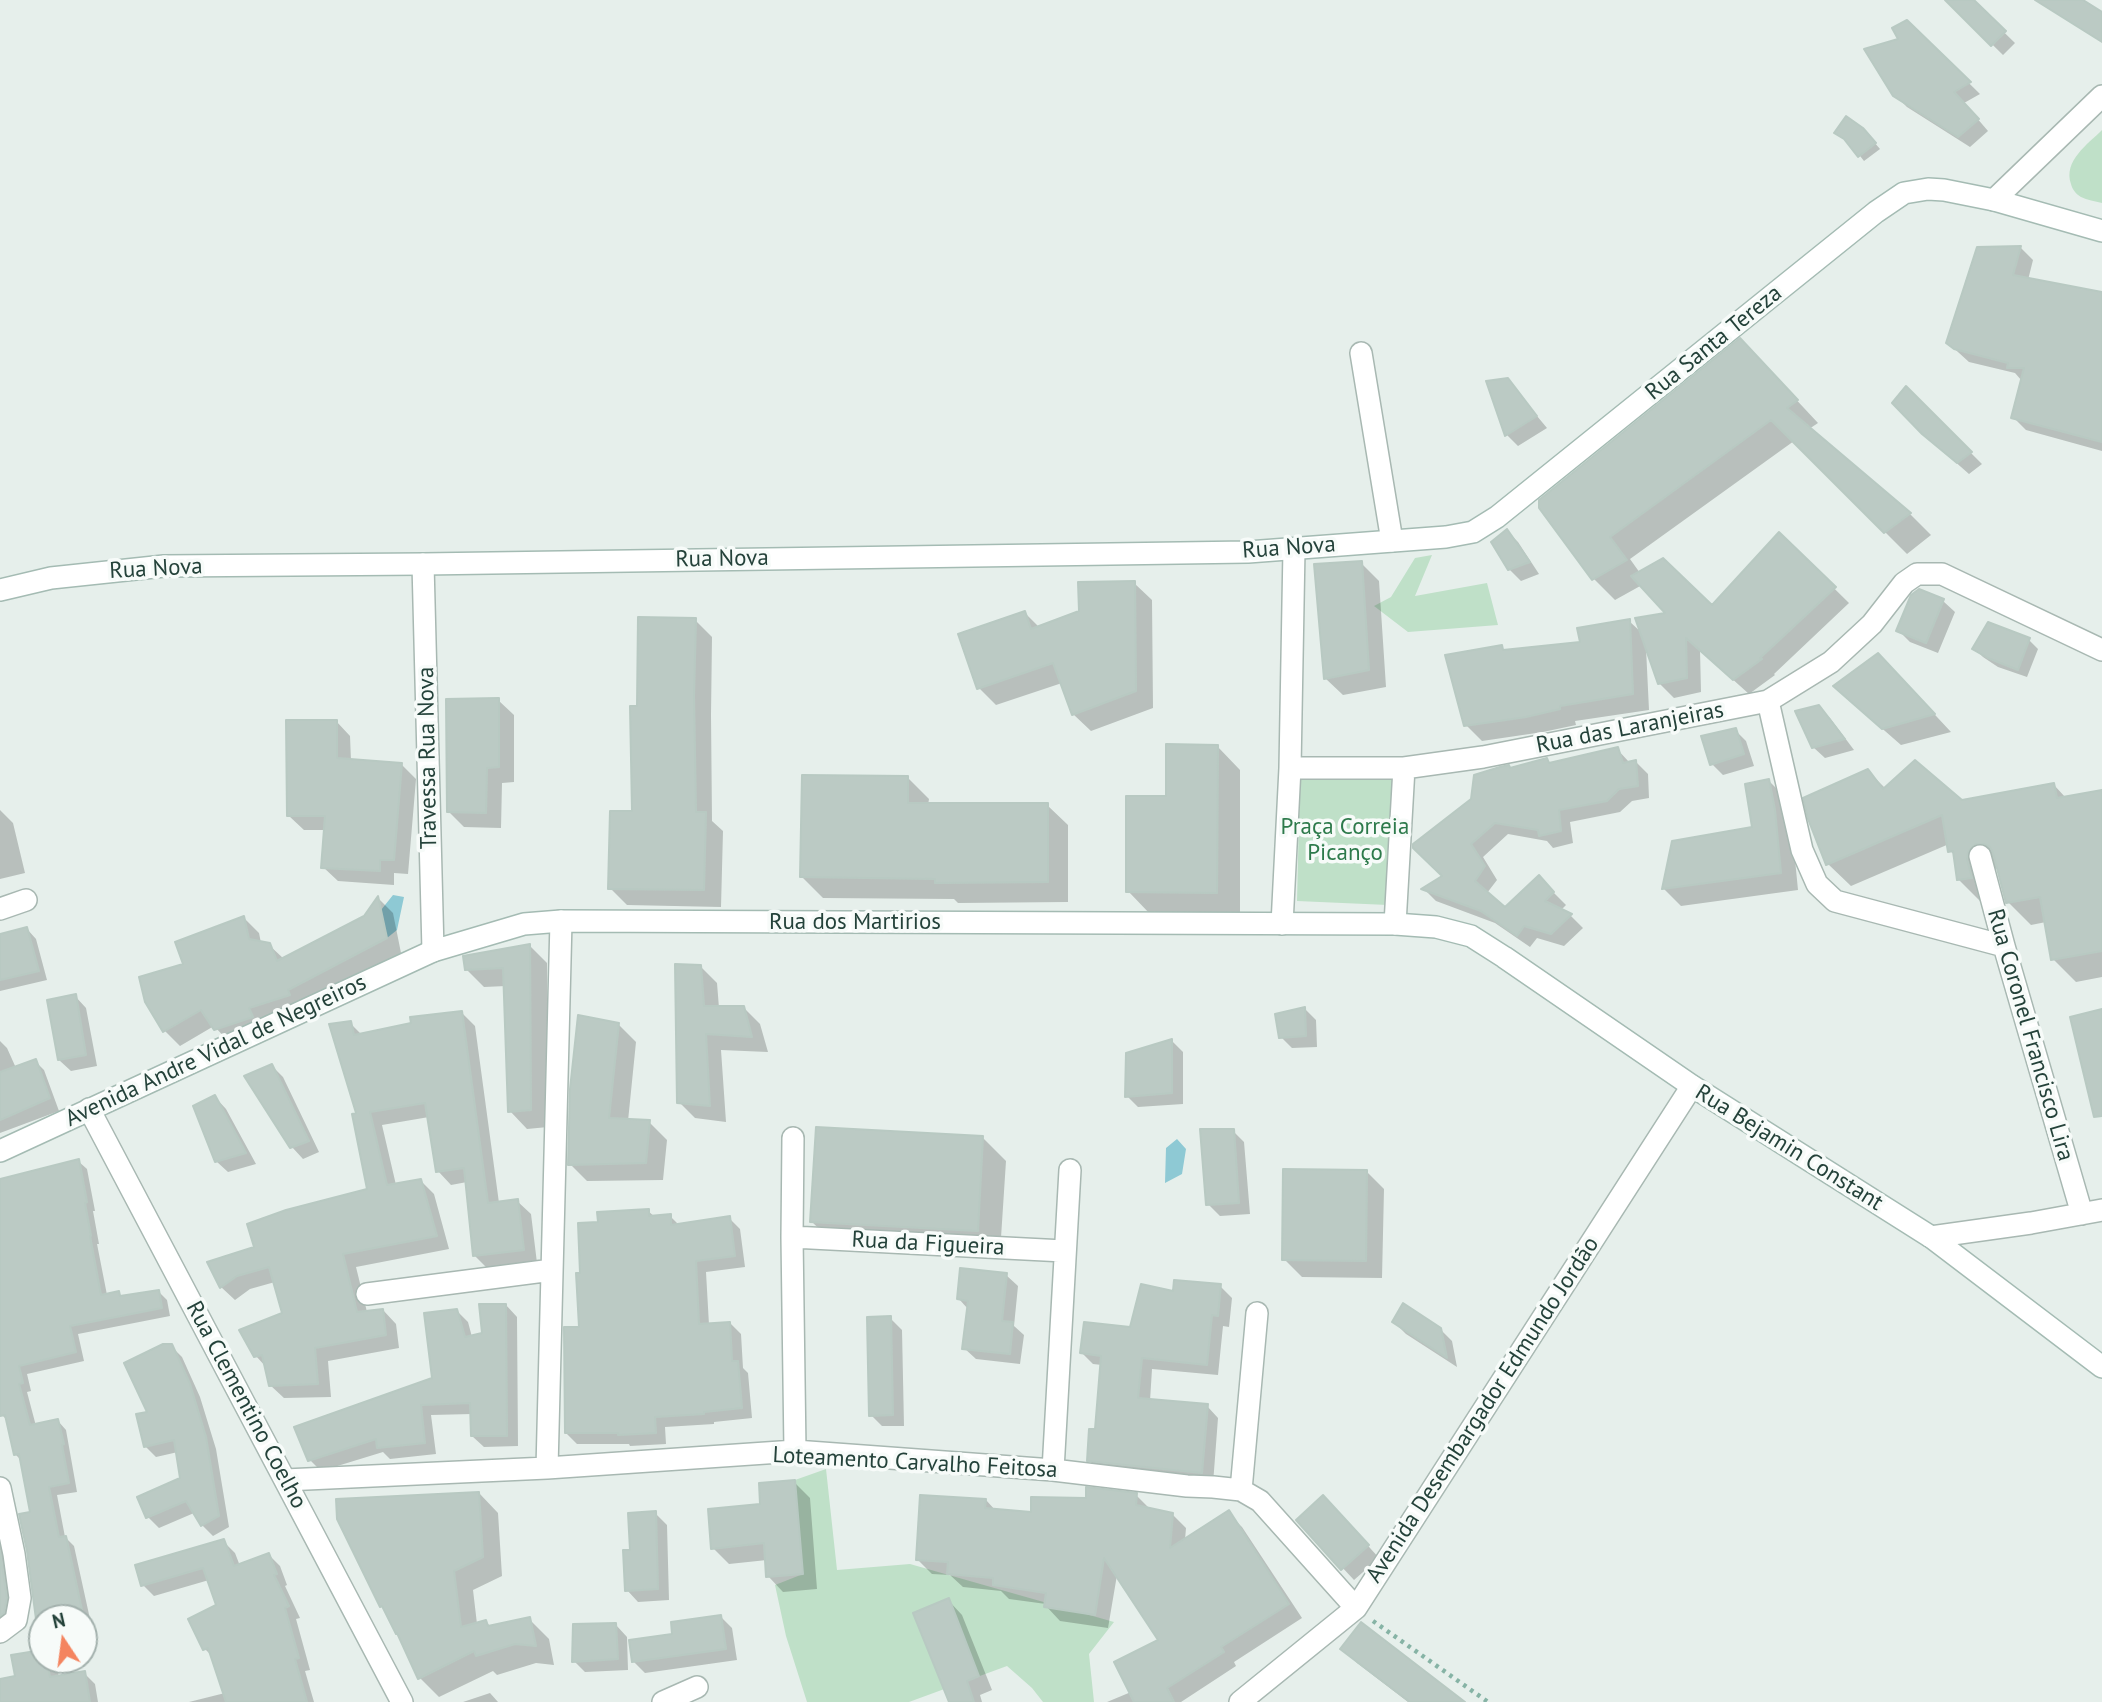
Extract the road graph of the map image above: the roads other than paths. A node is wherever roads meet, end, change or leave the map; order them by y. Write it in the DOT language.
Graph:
graph roads {
  1 [pos="2102,96"];
  2 [pos="1994,200"];
  3 [pos="2102,232"];
  4 [pos="1361,353"];
  5 [pos="1446,537"];
  6 [pos="1392,541"];
  7 [pos="1294,550"];
  8 [pos="423,564"];
  9 [pos="0,590"];
  10 [pos="2102,650"];
  11 [pos="1768,701"];
  12 [pos="1290,768"];
  13 [pos="1404,768"];
  14 [pos="1980,856"];
  15 [pos="26,900"];
  16 [pos="0,909"];
  17 [pos="561,921"];
  18 [pos="1282,924"];
  19 [pos="1395,924"];
  20 [pos="2004,946"];
  21 [pos="433,951"];
  22 [pos="1692,1086"];
  23 [pos="89,1109"];
  24 [pos="793,1138"];
  25 [pos="0,1151"];
  26 [pos="1070,1170"];
  27 [pos="2092,1212"];
  28 [pos="792,1237"];
  29 [pos="1931,1237"];
  30 [pos="1064,1251"];
  31 [pos="552,1270"];
  32 [pos="367,1294"];
  33 [pos="1257,1313"];
  34 [pos="2102,1367"];
  35 [pos="795,1451"];
  36 [pos="547,1468"];
  37 [pos="1053,1470"];
  38 [pos="285,1480"];
  39 [pos="0,1488"];
  40 [pos="1241,1490"];
  41 [pos="1356,1608"];
  42 [pos="0,1632"];
  43 [pos="697,1687"];
  44 [pos="402,1702"];
  45 [pos="663,1702"];
  46 [pos="1240,1702"];
  1 -- 2 [label="street"];
  2 -- 3 [label="street, Rua Santa Tereza"];
  2 -- 5 [label="street, Rua Santa Tereza"];
  4 -- 6 [label="street"];
  5 -- 6 [label="street, Rua Nova"];
  6 -- 7 [label="street, Rua Nova"];
  7 -- 8 [label="street, Rua Nova"];
  7 -- 12 [label="street"];
  8 -- 9 [label="street, Rua Nova"];
  8 -- 21 [label="street, Travessa Rua Nova"];
  10 -- 11 [label="street, Rua das Laranjeiras"];
  11 -- 13 [label="street, Rua das Laranjeiras"];
  11 -- 20 [label="street"];
  12 -- 13 [label="street, Rua das Laranjeiras"];
  12 -- 18 [label="street"];
  13 -- 19 [label="street"];
  14 -- 20 [label="street, Rua Coronel Francisco Lira"];
  15 -- 16 [label="street"];
  17 -- 18 [label="street, Rua dos Martirios"];
  17 -- 21 [label="street, Rua dos Martirios"];
  17 -- 31 [label="street"];
  18 -- 19 [label="street, Rua dos Martirios"];
  19 -- 22 [label="street, Rua Bejamin Constant"];
  20 -- 27 [label="street, Rua Coronel Francisco Lira"];
  21 -- 23 [label="street, Avenida Andre Vidal de Negreiros"];
  22 -- 29 [label="street, Rua Bejamin Constant"];
  22 -- 41 [label="street, Avenida Desembargador Edmundo Jordão"];
  23 -- 25 [label="street, Avenida Andre Vidal de Negreiros"];
  23 -- 38 [label="street, Rua Clementino Coelho"];
  24 -- 28 [label="street"];
  26 -- 30 [label="street"];
  27 -- 29 [label="street"];
  28 -- 30 [label="street, Rua da Figueira"];
  28 -- 35 [label="street"];
  29 -- 34 [label="street, Rua Bejamin Constant"];
  30 -- 37 [label="street"];
  31 -- 32 [label="street"];
  31 -- 36 [label="street"];
  33 -- 40 [label="street"];
  35 -- 36 [label="street, Loteamento Carvalho Feitosa"];
  35 -- 37 [label="street, Loteamento Carvalho Feitosa"];
  36 -- 38 [label="street, Loteamento Carvalho Feitosa"];
  37 -- 40 [label="street, Loteamento Carvalho Feitosa"];
  38 -- 44 [label="street, Rua Clementino Coelho"];
  39 -- 42 [label="street"];
  40 -- 41 [label="street"];
  41 -- 46 [label="street, Avenida Desembargador Edmundo Jordão"];
  43 -- 45 [label="street"];
}
